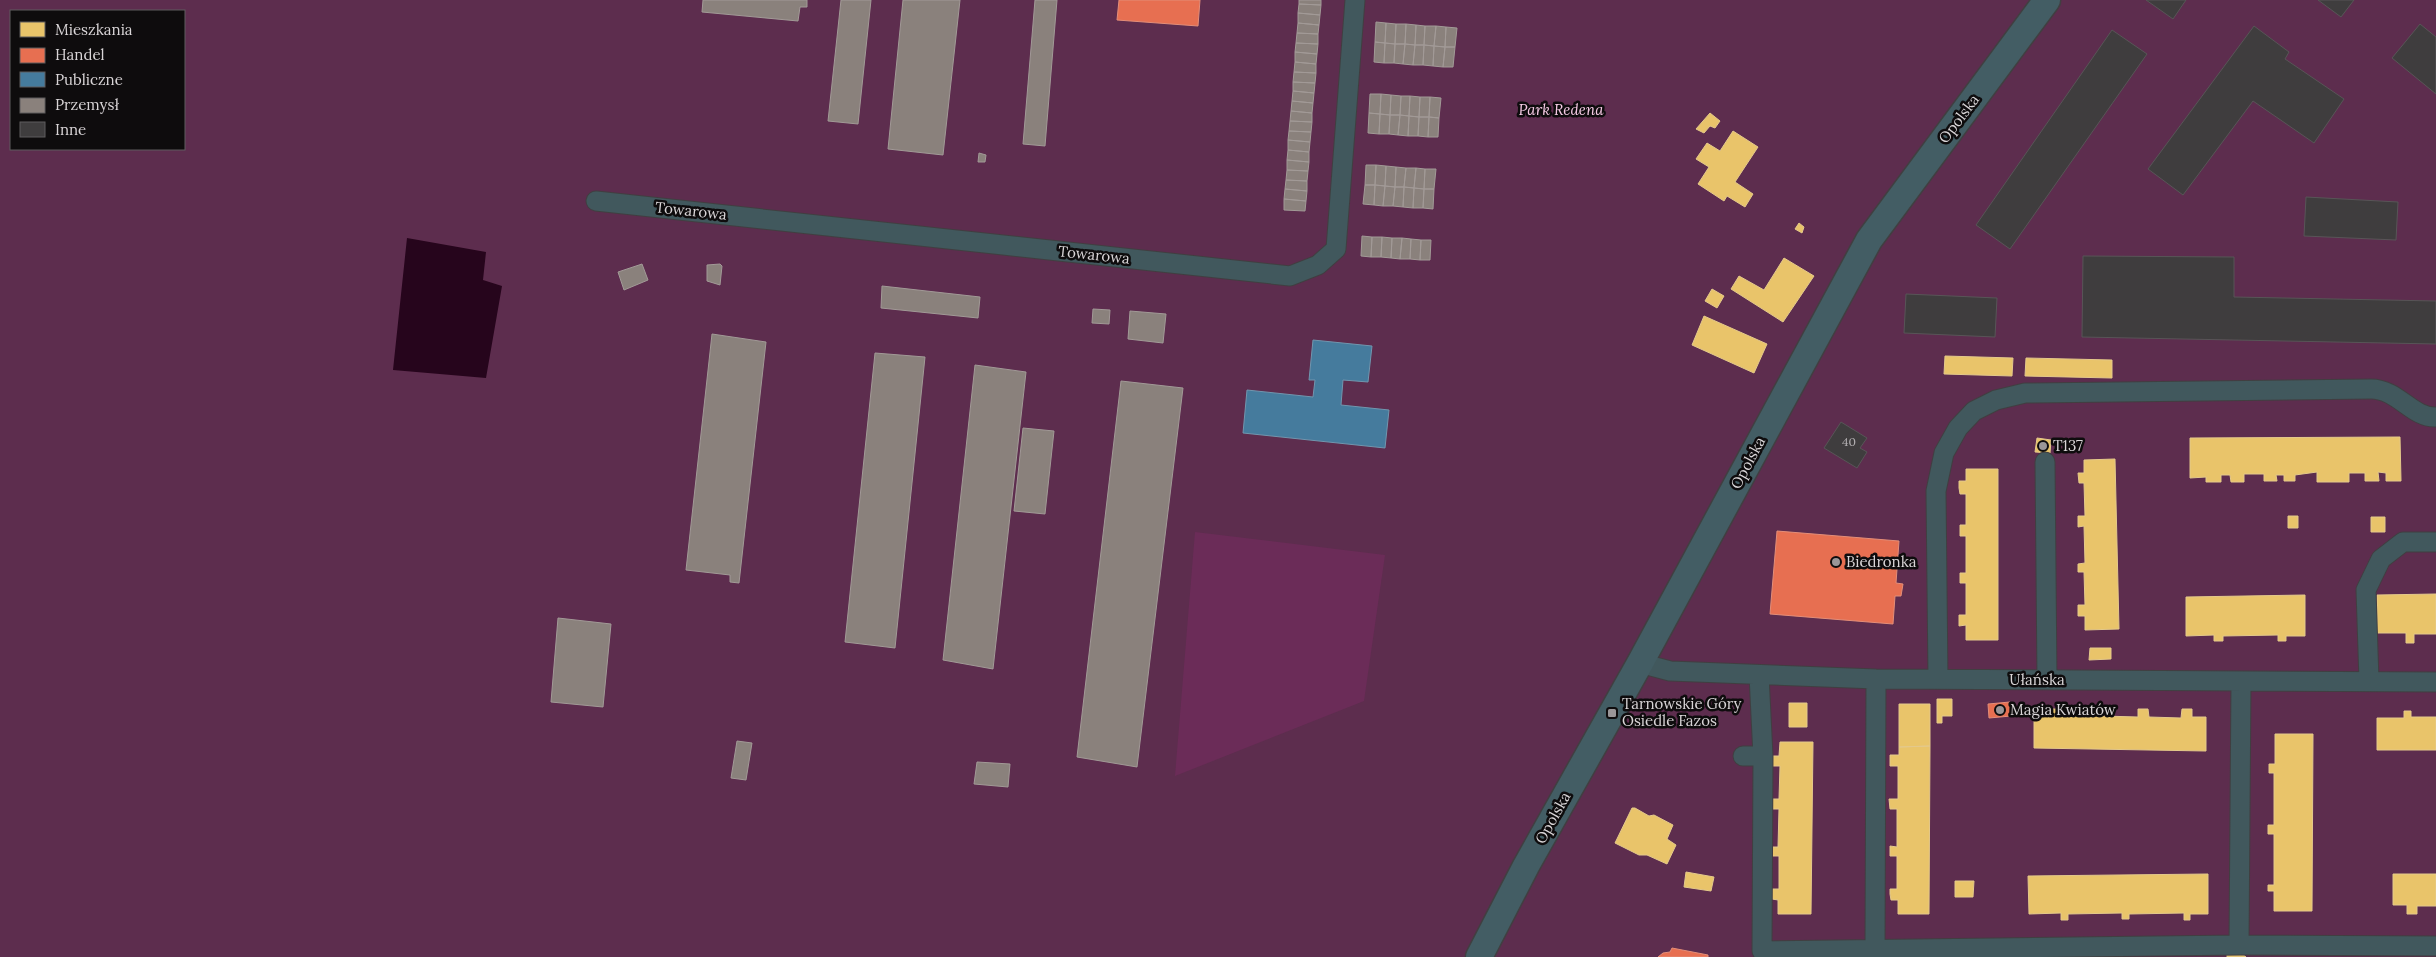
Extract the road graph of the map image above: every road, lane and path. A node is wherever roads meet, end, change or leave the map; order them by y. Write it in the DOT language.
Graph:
graph roads {
  1 [pos="1356,0"];
  2 [pos="2047,0"];
  3 [pos="596,201"];
  4 [pos="2436,417"];
  5 [pos="2045,462"];
  6 [pos="2436,542"];
  7 [pos="1640,663"];
  8 [pos="1759,675"];
  9 [pos="1876,678"];
  10 [pos="1938,679"];
  11 [pos="2047,680"];
  12 [pos="2241,681"];
  13 [pos="2369,681"];
  14 [pos="2436,682"];
  15 [pos="1743,756"];
  16 [pos="1763,756"];
  17 [pos="2239,945"];
  18 [pos="2436,946"];
  19 [pos="1875,950"];
  20 [pos="1482,954"];
  1 -- 3 [label="street, Towarowa"];
  2 -- 7 [label="street, Opolska"];
  4 -- 10 [label="street"];
  5 -- 11 [label="street"];
  6 -- 13 [label="street"];
  7 -- 8 [label="street, Ułańska"];
  7 -- 20 [label="street, Opolska"];
  8 -- 9 [label="street, Ułańska"];
  8 -- 16 [label="street"];
  9 -- 10 [label="street, Ułańska"];
  9 -- 19 [label="street"];
  10 -- 11 [label="street, Ułańska"];
  11 -- 12 [label="street, Ułańska"];
  12 -- 13 [label="street, Ułańska"];
  12 -- 17 [label="street"];
  13 -- 14 [label="street, Ułańska"];
  15 -- 16 [label="street"];
  16 -- 19 [label="street"];
  17 -- 18 [label="street"];
  17 -- 19 [label="street"];
}
